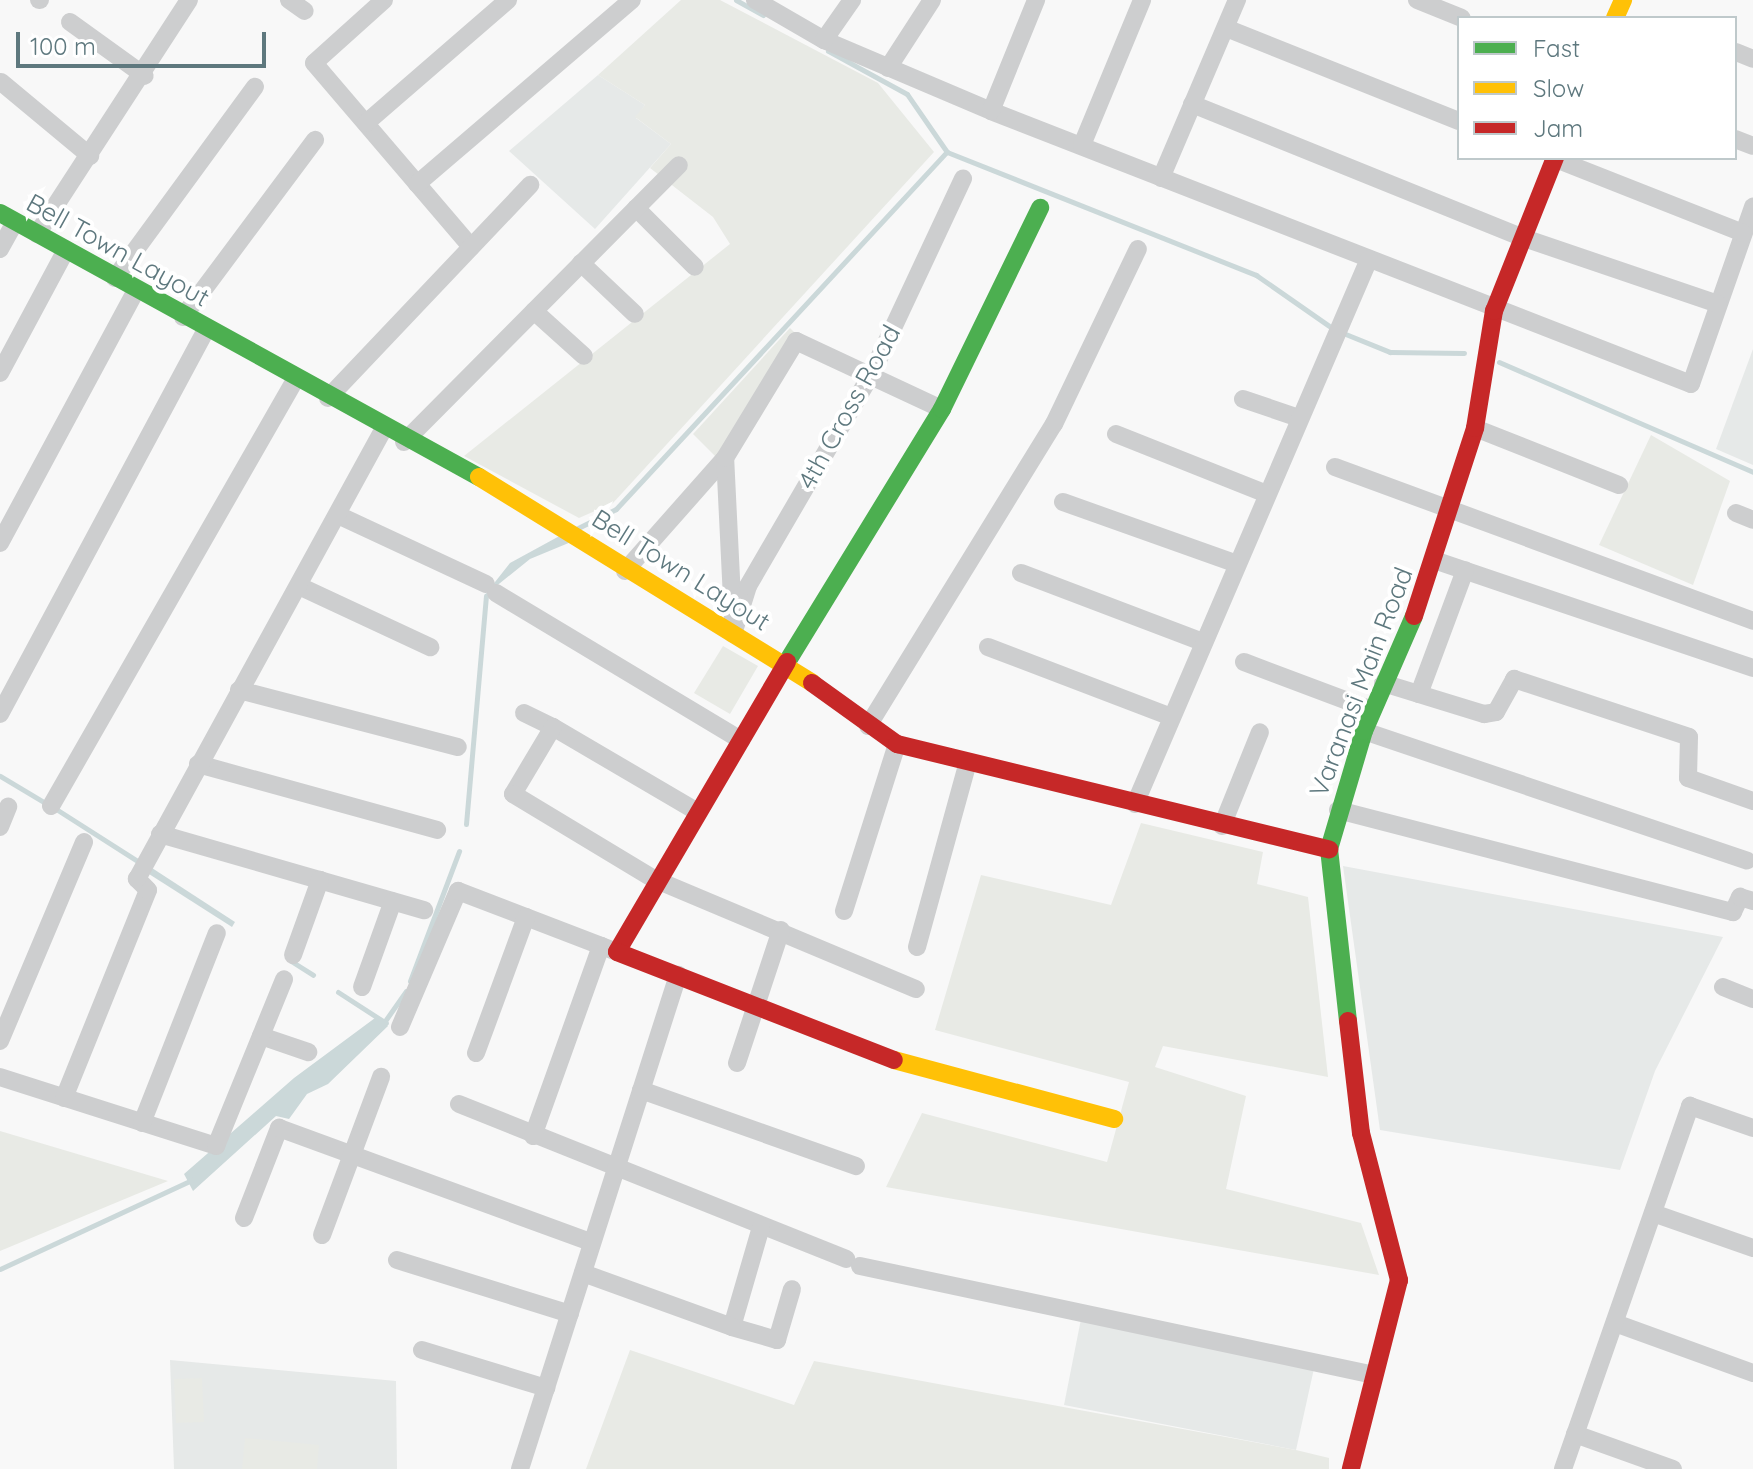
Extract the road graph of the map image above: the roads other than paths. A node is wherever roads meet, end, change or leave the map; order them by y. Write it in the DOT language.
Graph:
graph roads {
  1 [pos="189,0"];
  2 [pos="289,0"];
  3 [pos="384,0"];
  4 [pos="508,0"];
  5 [pos="632,0"];
  6 [pos="852,0"];
  7 [pos="932,0"];
  8 [pos="1036,0"];
  9 [pos="1142,0"];
  10 [pos="1237,0"];
  11 [pos="1417,0"];
  12 [pos="762,3"];
  13 [pos="305,11"];
  14 [pos="1457,16"];
  15 [pos="70,22"];
  16 [pos="1226,28"];
  17 [pos="824,40"];
  18 [pos="888,68"];
  19 [pos="145,76"];
  20 [pos="255,87"];
  21 [pos="6,88"];
  22 [pos="1192,104"];
  23 [pos="0,110"];
  24 [pos="991,111"];
  25 [pos="1457,120"];
  26 [pos="366,123"];
  27 [pos="315,140"];
  28 [pos="1082,145"];
  29 [pos="90,156"];
  30 [pos="1553,160"];
  31 [pos="1559,160"];
  32 [pos="679,165"];
  33 [pos="1161,178"];
  34 [pos="963,179"];
  35 [pos="417,184"];
  36 [pos="530,185"];
  37 [pos="1753,207"];
  38 [pos="636,208"];
  39 [pos="1040,208"];
  40 [pos="7,217"];
  41 [pos="1743,233"];
  42 [pos="37,234"];
  43 [pos="1524,238"];
  44 [pos="471,247"];
  45 [pos="0,249"];
  46 [pos="1138,249"];
  47 [pos="66,250"];
  48 [pos="1369,259"];
  49 [pos="581,263"];
  50 [pos="695,267"];
  51 [pos="115,278"];
  52 [pos="136,290"];
  53 [pos="1718,304"];
  54 [pos="534,311"];
  55 [pos="1494,311"];
  56 [pos="635,314"];
  57 [pos="183,317"];
  58 [pos="206,330"];
  59 [pos="584,356"];
  60 [pos="0,373"];
  61 [pos="871,375"];
  62 [pos="295,380"];
  63 [pos="328,398"];
  64 [pos="1243,399"];
  65 [pos="942,409"];
  66 [pos="1299,418"];
  67 [pos="1475,428"];
  68 [pos="383,430"];
  69 [pos="1116,434"];
  70 [pos="404,442"];
  71 [pos="725,458"];
  72 [pos="1335,467"];
  73 [pos="1619,485"];
  74 [pos="1267,494"];
  75 [pos="1063,502"];
  76 [pos="1450,506"];
  77 [pos="338,515"];
  78 [pos="0,543"];
  79 [pos="1434,560"];
  80 [pos="1237,564"];
  81 [pos="1465,570"];
  82 [pos="625,571"];
  83 [pos="1021,573"];
  84 [pos="299,586"];
  85 [pos="1753,621"];
  86 [pos="733,634"];
  87 [pos="1203,642"];
  88 [pos="430,647"];
  89 [pos="988,647"];
  90 [pos="1244,662"];
  91 [pos="790,667"];
  92 [pos="1753,668"];
  93 [pos="1383,683"];
  94 [pos="239,690"];
  95 [pos="1419,694"];
  96 [pos="1372,710"];
  97 [pos="524,713"];
  98 [pos="0,714"];
  99 [pos="1171,717"];
  100 [pos="868,726"];
  101 [pos="553,727"];
  102 [pos="1364,731"];
  103 [pos="1260,732"];
  104 [pos="741,740"];
  105 [pos="897,744"];
  106 [pos="458,747"];
  107 [pos="198,764"];
  108 [pos="967,766"];
  109 [pos="1753,801"];
  110 [pos="1135,804"];
  111 [pos="51,806"];
  112 [pos="8,807"];
  113 [pos="1338,810"];
  114 [pos="696,811"];
  115 [pos="1222,826"];
  116 [pos="0,827"];
  117 [pos="437,830"];
  118 [pos="160,834"];
  119 [pos="84,842"];
  120 [pos="1329,849"];
  121 [pos="1747,861"];
  122 [pos="654,879"];
  123 [pos="320,880"];
  124 [pos="393,901"];
  125 [pos="1753,901"];
  126 [pos="424,910"];
  127 [pos="844,911"];
  128 [pos="526,917"];
  129 [pos="781,930"];
  130 [pos="217,933"];
  131 [pos="917,947"];
  132 [pos="609,949"];
  133 [pos="293,955"];
  134 [pos="678,975"];
  135 [pos="284,979"];
  136 [pos="362,987"];
  137 [pos="1723,987"];
  138 [pos="916,989"];
  139 [pos="1753,999"];
  140 [pos="758,1003"];
  141 [pos="400,1027"];
  142 [pos="261,1036"];
  143 [pos="0,1041"];
  144 [pos="308,1052"];
  145 [pos="476,1053"];
  146 [pos="737,1063"];
  147 [pos="0,1077"];
  148 [pos="381,1077"];
  149 [pos="641,1090"];
  150 [pos="64,1098"];
  151 [pos="459,1104"];
  152 [pos="1114,1119"];
  153 [pos="142,1123"];
  154 [pos="1753,1128"];
  155 [pos="533,1136"];
  156 [pos="350,1155"];
  157 [pos="856,1166"];
  158 [pos="612,1171"];
  159 [pos="1653,1213"];
  160 [pos="244,1218"];
  161 [pos="761,1227"];
  162 [pos="322,1235"];
  163 [pos="591,1242"];
  164 [pos="1753,1248"];
  165 [pos="397,1260"];
  166 [pos="583,1273"];
  167 [pos="792,1289"];
  168 [pos="570,1314"];
  169 [pos="1615,1323"];
  170 [pos="732,1327"];
  171 [pos="422,1350"];
  172 [pos="1753,1373"];
  173 [pos="1374,1375"];
  174 [pos="546,1388"];
  175 [pos="1575,1434"];
  176 [pos="520,1469"];
  177 [pos="1351,1469"];
  178 [pos="1563,1469"];
  179 [pos="1673,1469"];
  1 -- 19 [label="street"];
  2 -- 13 [label="street"];
  3 -- 26 [label="street"];
  4 -- 26 [label="street"];
  5 -- 35 [label="street"];
  6 -- 17 [label="street"];
  7 -- 18 [label="street"];
  8 -- 24 [label="street"];
  9 -- 28 [label="street"];
  10 -- 16 [label="street"];
  11 -- 14 [label="street"];
  12 -- 17 [label="street"];
  15 -- 19 [label="street"];
  16 -- 22 [label="street"];
  16 -- 25 [label="street"];
  17 -- 18 [label="street"];
  18 -- 24 [label="street"];
  19 -- 29 [label="street"];
  20 -- 51 [label="street"];
  21 -- 23 [label="street"];
  21 -- 29 [label="street"];
  22 -- 33 [label="street"];
  22 -- 43 [label="street"];
  24 -- 28 [label="street"];
  26 -- 35 [label="street"];
  27 -- 57 [label="street"];
  28 -- 33 [label="street"];
  29 -- 42 [label="street"];
  30 -- 43 [label="street, Varanasi Main Road"];
  31 -- 41 [label="street"];
  32 -- 38 [label="street"];
  33 -- 48 [label="street"];
  34 -- 61 [label="street, 4th Cross Road"];
  35 -- 44 [label="street"];
  36 -- 44 [label="street"];
  37 -- 41 [label="street"];
  38 -- 49 [label="street"];
  38 -- 50 [label="street"];
  39 -- 65 [label="street"];
  40 -- 42 [label="street, Bell Town Layout"];
  40 -- 45 [label="street"];
  41 -- 53 [label="street"];
  42 -- 47 [label="street, Bell Town Layout"];
  43 -- 53 [label="street"];
  43 -- 55 [label="street, Varanasi Main Road"];
  44 -- 63 [label="street"];
  46 -- 100 [label="street"];
  47 -- 51 [label="street, Bell Town Layout"];
  47 -- 60 [label="street"];
  48 -- 55 [label="street"];
  48 -- 66 [label="street"];
  49 -- 54 [label="street"];
  49 -- 56 [label="street"];
  51 -- 52 [label="street, Bell Town Layout"];
  52 -- 57 [label="street, Bell Town Layout"];
  52 -- 78 [label="street"];
  53 -- 55 [label="street"];
  54 -- 59 [label="street"];
  54 -- 70 [label="street"];
  55 -- 67 [label="street, Varanasi Main Road"];
  57 -- 58 [label="street, Bell Town Layout"];
  58 -- 62 [label="street, Bell Town Layout"];
  58 -- 98 [label="street"];
  61 -- 65 [label="street"];
  61 -- 71 [label="street"];
  61 -- 86 [label="street, 4th Cross Road"];
  62 -- 63 [label="street, Bell Town Layout"];
  62 -- 111 [label="street"];
  63 -- 68 [label="street, Bell Town Layout"];
  64 -- 66 [label="street"];
  65 -- 91 [label="street"];
  66 -- 74 [label="street"];
  67 -- 73 [label="street"];
  67 -- 76 [label="street, Varanasi Main Road"];
  68 -- 70 [label="street, Bell Town Layout"];
  68 -- 77 [label="street"];
  69 -- 74 [label="street"];
  70 -- 82 [label="street, Bell Town Layout"];
  71 -- 82 [label="street"];
  71 -- 86 [label="street"];
  72 -- 76 [label="street"];
  74 -- 80 [label="street"];
  75 -- 80 [label="street"];
  76 -- 79 [label="street, Varanasi Main Road"];
  76 -- 85 [label="street"];
  77 -- 84 [label="street"];
  77 -- 104 [label="street"];
  79 -- 81 [label="street"];
  79 -- 93 [label="street, Varanasi Main Road"];
  80 -- 87 [label="street"];
  81 -- 92 [label="street"];
  81 -- 95 [label="street"];
  82 -- 86 [label="street, Bell Town Layout"];
  83 -- 87 [label="street"];
  84 -- 88 [label="street"];
  84 -- 94 [label="street"];
  86 -- 91 [label="street, Bell Town Layout"];
  87 -- 99 [label="street"];
  89 -- 99 [label="street"];
  90 -- 96 [label="street"];
  91 -- 100 [label="street, Bell Town Layout"];
  91 -- 104 [label="street"];
  93 -- 95 [label="street"];
  93 -- 96 [label="street, Varanasi Main Road"];
  94 -- 106 [label="street"];
  94 -- 107 [label="street"];
  95 -- 109 [label="street"];
  96 -- 102 [label="street, Varanasi Main Road"];
  97 -- 101 [label="street"];
  99 -- 110 [label="street"];
  100 -- 105 [label="street, Bell Town Layout"];
  101 -- 114 [label="street"];
  101 -- 122 [label="street"];
  102 -- 113 [label="street, Varanasi Main Road"];
  102 -- 121 [label="street"];
  103 -- 115 [label="street"];
  104 -- 114 [label="street"];
  105 -- 108 [label="street, Bell Town Layout"];
  105 -- 127 [label="street"];
  107 -- 117 [label="street"];
  107 -- 118 [label="street"];
  108 -- 110 [label="street, Bell Town Layout"];
  108 -- 131 [label="street"];
  110 -- 115 [label="street, Bell Town Layout"];
  112 -- 116 [label="street"];
  113 -- 120 [label="street, Varanasi Main Road"];
  113 -- 125 [label="street"];
  114 -- 122 [label="street"];
  115 -- 120 [label="street, Bell Town Layout"];
  118 -- 123 [label="street"];
  118 -- 150 [label="street"];
  119 -- 143 [label="street"];
  120 -- 173 [label="street, Varanasi Main Road"];
  122 -- 129 [label="street"];
  122 -- 132 [label="street"];
  123 -- 124 [label="street"];
  123 -- 133 [label="street"];
  124 -- 126 [label="street"];
  124 -- 136 [label="street"];
  128 -- 132 [label="street"];
  128 -- 141 [label="street"];
  128 -- 145 [label="street"];
  129 -- 138 [label="street"];
  129 -- 140 [label="street"];
  130 -- 153 [label="street"];
  132 -- 134 [label="street"];
  132 -- 155 [label="street"];
  134 -- 140 [label="street"];
  134 -- 149 [label="street"];
  135 -- 142 [label="street"];
  137 -- 139 [label="street"];
  140 -- 146 [label="street"];
  140 -- 152 [label="street"];
  142 -- 144 [label="street"];
  142 -- 153 [label="street"];
  147 -- 150 [label="street"];
  148 -- 156 [label="street"];
  149 -- 157 [label="street"];
  149 -- 158 [label="street"];
  150 -- 153 [label="street"];
  151 -- 155 [label="street"];
  154 -- 159 [label="street"];
  155 -- 158 [label="street"];
  156 -- 160 [label="street"];
  156 -- 162 [label="street"];
  156 -- 163 [label="street"];
  158 -- 161 [label="street"];
  158 -- 163 [label="street"];
  159 -- 164 [label="street"];
  159 -- 169 [label="street"];
  161 -- 170 [label="street"];
  161 -- 173 [label="street"];
  163 -- 166 [label="street"];
  165 -- 168 [label="street"];
  166 -- 168 [label="street"];
  166 -- 170 [label="street"];
  167 -- 170 [label="street"];
  168 -- 174 [label="street"];
  169 -- 172 [label="street"];
  169 -- 175 [label="street"];
  171 -- 174 [label="street"];
  173 -- 177 [label="street, Varanasi Main Road"];
  174 -- 176 [label="street"];
  175 -- 178 [label="street"];
  175 -- 179 [label="street"];
}
